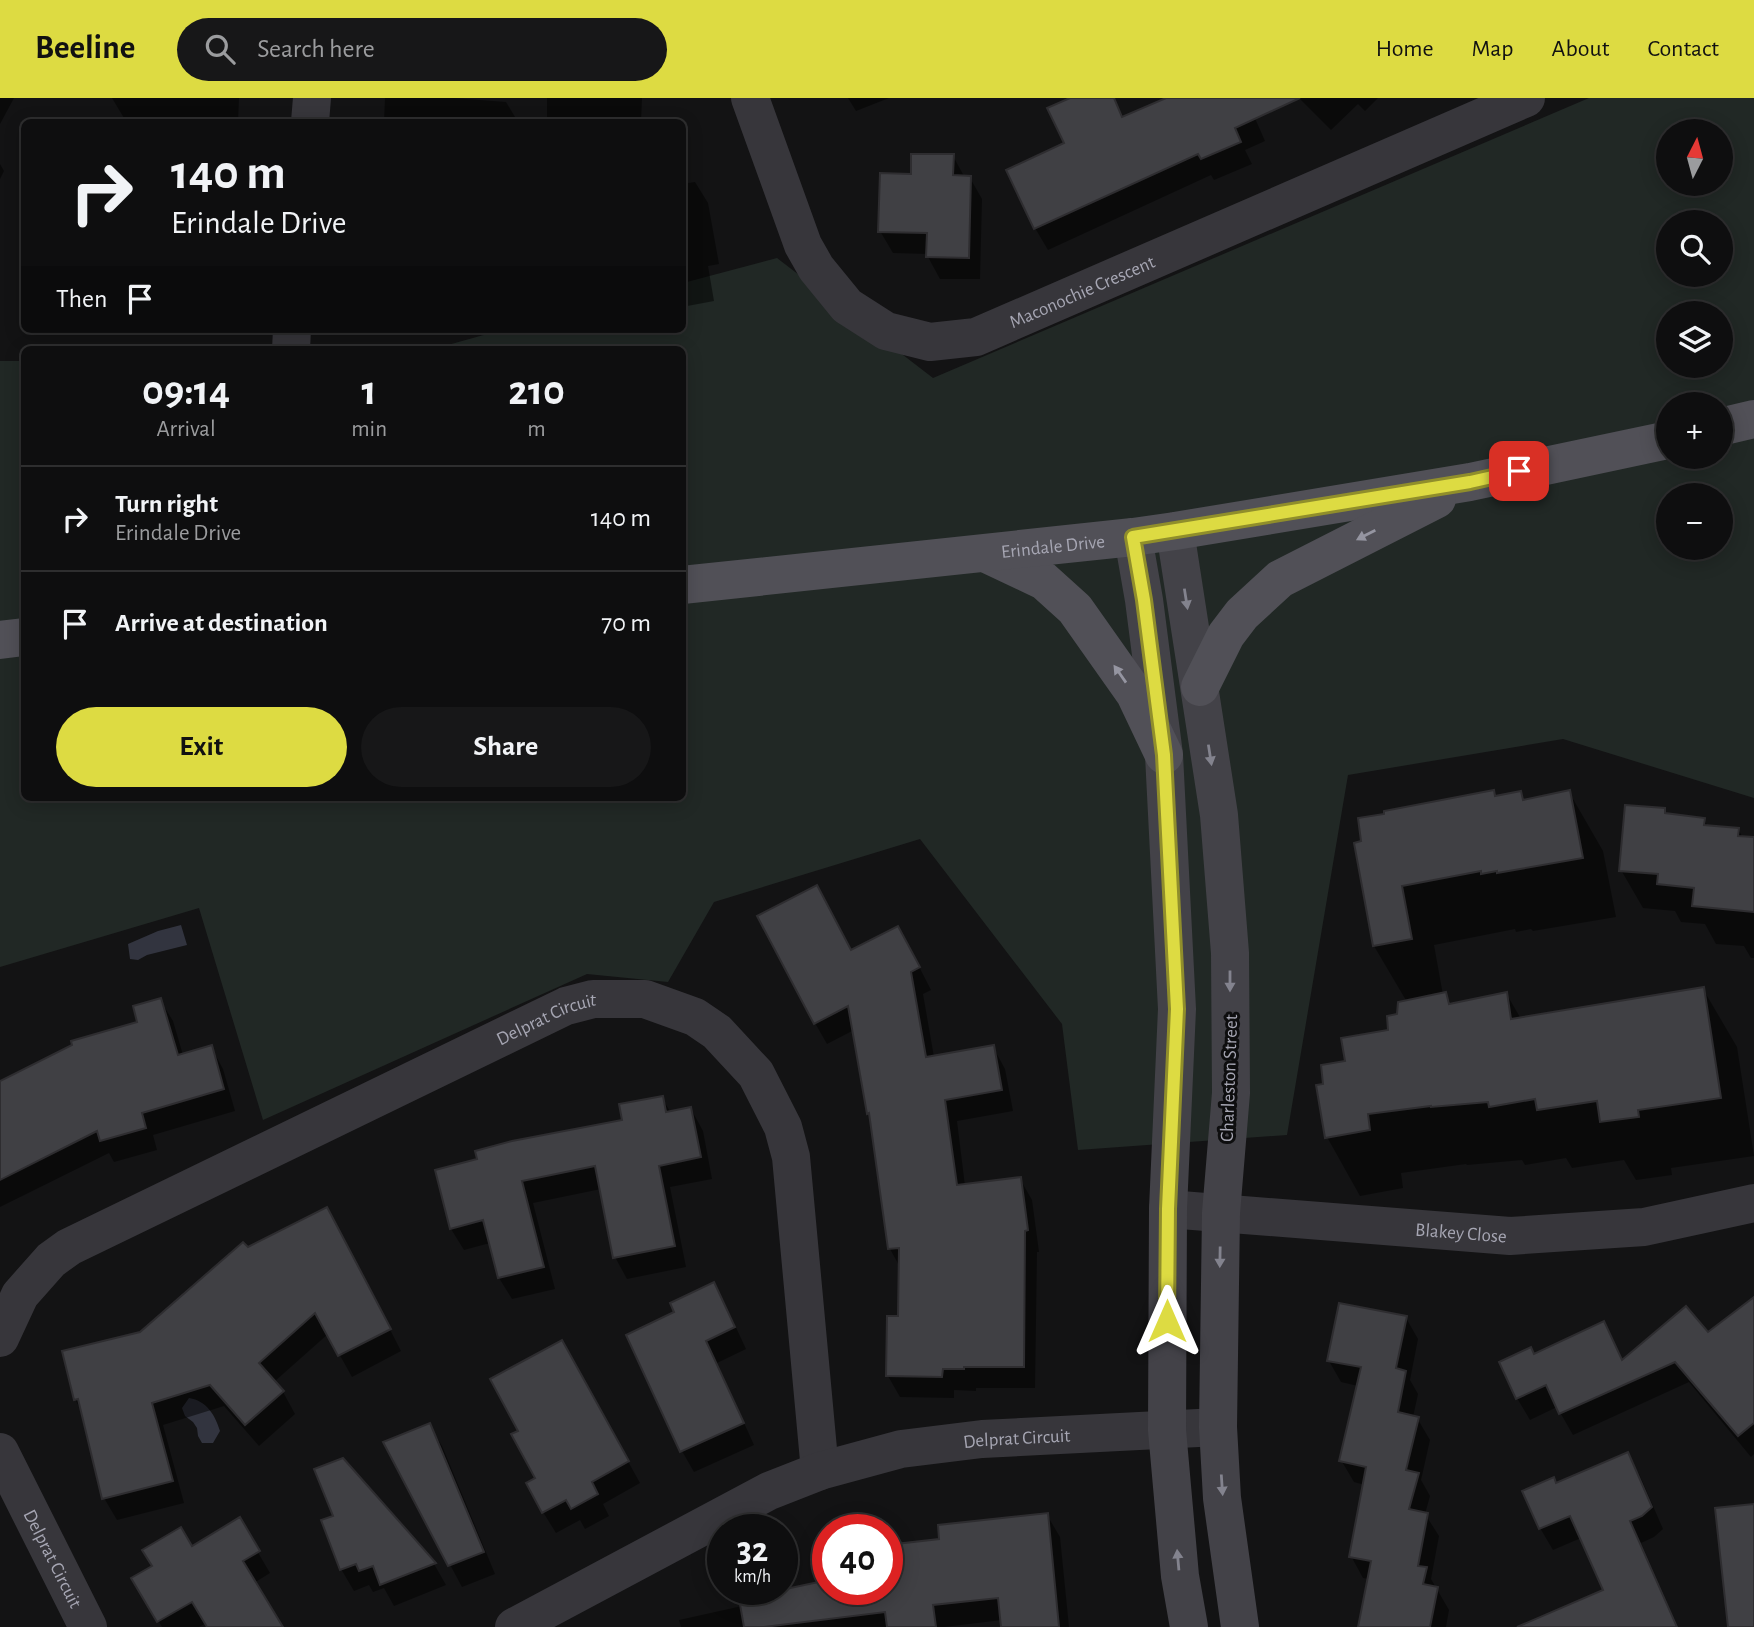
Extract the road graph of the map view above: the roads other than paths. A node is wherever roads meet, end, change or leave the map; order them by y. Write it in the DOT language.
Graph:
graph roads {
  1 [pos="312,98"];
  2 [pos="750,98"];
  3 [pos="1526,98"];
  4 [pos="310,119"];
  5 [pos="1754,419"];
  6 [pos="1733,424"];
  7 [pos="1656,443"];
  8 [pos="1470,482"];
  9 [pos="1175,531"];
  10 [pos="1133,537"];
  11 [pos="985,553"];
  12 [pos="686,585"];
  13 [pos="21,637"];
  14 [pos="0,640"];
  15 [pos="1200,687"];
  16 [pos="1164,755"];
  17 [pos="1754,1203"];
  18 [pos="1168,1209"];
  19 [pos="1221,1213"];
  20 [pos="0,1338"];
  21 [pos="1218,1427"];
  22 [pos="1167,1430"];
  23 [pos="0,1452"];
  24 [pos="820,1471"];
  25 [pos="88,1627"];
  26 [pos="514,1627"];
  27 [pos="1189,1627"];
  28 [pos="1240,1627"];
  1 -- 4 [label="street"];
  2 -- 3 [label="street, Maconochie Crescent"];
  5 -- 6 [label="main road"];
  7 -- 8 [label="main road, Erindale Drive"];
  8 -- 9 [label="main road, Erindale Drive"];
  8 -- 15 [label="main road, one-way"];
  9 -- 10 [label="main road, Erindale Drive"];
  9 -- 15 [label="street, Charleston Street, one-way"];
  10 -- 11 [label="main road, Erindale Drive"];
  10 -- 16 [label="street"];
  11 -- 12 [label="main road, Erindale Drive"];
  16 -- 11 [label="main road, one-way"];
  13 -- 14 [label="main road"];
  15 -- 19 [label="street, Charleston Street, one-way"];
  16 -- 18 [label="street"];
  17 -- 19 [label="street, Blakey Close"];
  18 -- 19 [label="street, Blakey Close"];
  18 -- 22 [label="street"];
  19 -- 21 [label="street, Charleston Street, one-way"];
  20 -- 24 [label="street, Delprat Circuit"];
  21 -- 22 [label="street, Delprat Circuit"];
  21 -- 28 [label="street, Charleston Street, one-way"];
  22 -- 24 [label="street, Delprat Circuit"];
  27 -- 22 [label="street, one-way"];
  23 -- 25 [label="street, Delprat Circuit"];
  24 -- 26 [label="street, Delprat Circuit"];
}
